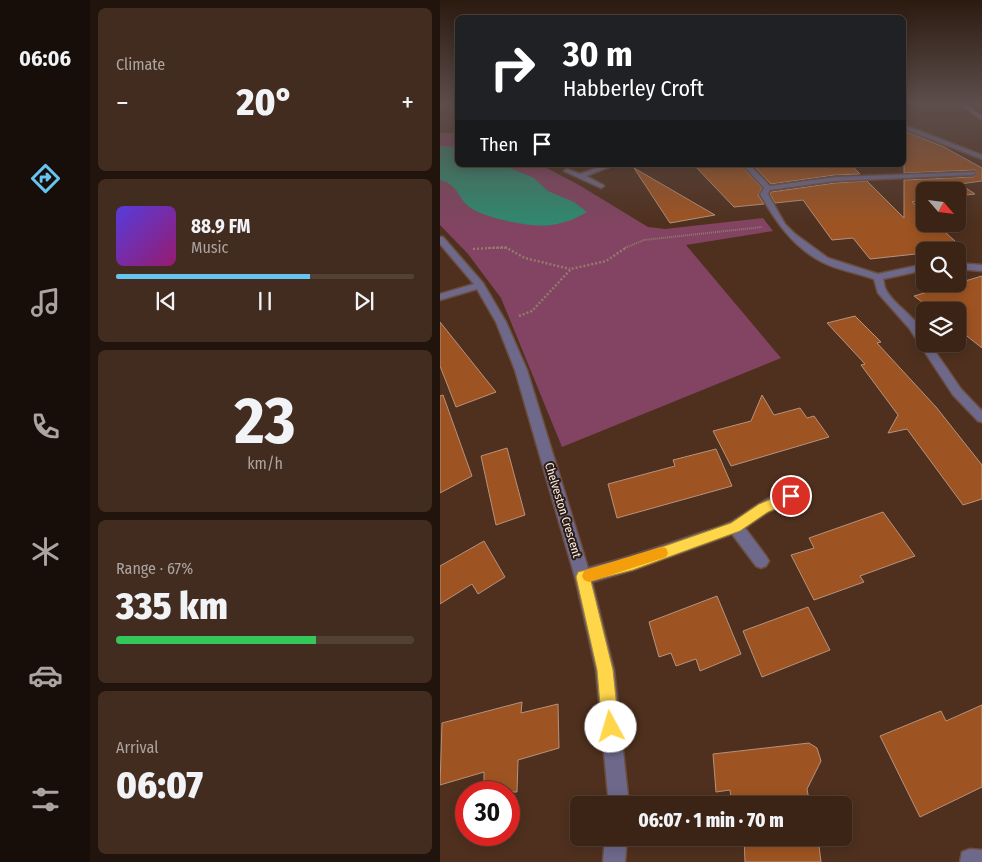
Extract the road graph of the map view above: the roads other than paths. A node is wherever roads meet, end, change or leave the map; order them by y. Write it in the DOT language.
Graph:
graph roads {
  1 [pos="949,144"];
  2 [pos="982,157"];
  3 [pos="605,167"];
  4 [pos="748,167"];
  5 [pos="866,169"];
  6 [pos="567,171"];
  7 [pos="973,173"];
  8 [pos="580,176"];
  9 [pos="875,178"];
  10 [pos="601,186"];
  11 [pos="768,188"];
  12 [pos="440,239"];
  13 [pos="966,267"];
  14 [pos="982,268"];
  15 [pos="916,269"];
  16 [pos="878,277"];
  17 [pos="480,285"];
  18 [pos="440,297"];
  19 [pos="982,418"];
  20 [pos="791,496"];
  21 [pos="735,527"];
  22 [pos="761,561"];
  23 [pos="583,577"];
  24 [pos="617,796"];
  25 [pos="615,846"];
  26 [pos="614,862"];
  1 -- 2 [label="street"];
  3 -- 8 [label="street"];
  4 -- 11 [label="street"];
  5 -- 9 [label="street"];
  6 -- 8 [label="street"];
  7 -- 9 [label="street"];
  8 -- 10 [label="street"];
  9 -- 11 [label="street"];
  11 -- 16 [label="street"];
  12 -- 17 [label="street, Chelveston Crescent"];
  13 -- 14 [label="street"];
  15 -- 16 [label="street"];
  16 -- 19 [label="street"];
  17 -- 18 [label="street"];
  17 -- 23 [label="street, Chelveston Crescent"];
  20 -- 21 [label="street"];
  21 -- 22 [label="street"];
  21 -- 23 [label="street"];
  23 -- 24 [label="street, Chelveston Crescent"];
  25 -- 26 [label="street"];
}
